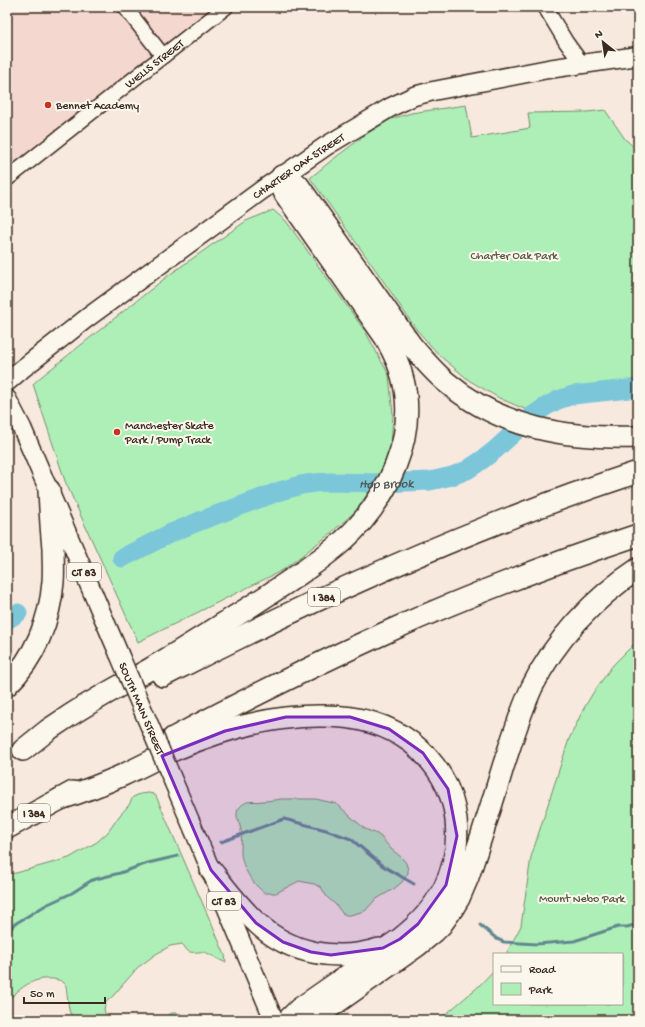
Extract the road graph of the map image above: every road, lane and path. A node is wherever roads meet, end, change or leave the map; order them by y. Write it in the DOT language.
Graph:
graph roads {
  1 [pos="125,7"];
  2 [pos="226,7"];
  3 [pos="545,7"];
  4 [pos="163,56"];
  5 [pos="638,56"];
  6 [pos="582,64"];
  7 [pos="282,176"];
  8 [pos="7,179"];
  9 [pos="7,382"];
  10 [pos="7,399"];
  11 [pos="638,437"];
  12 [pos="638,472"];
  13 [pos="49,490"];
  14 [pos="638,535"];
  15 [pos="638,569"];
  16 [pos="7,685"];
  17 [pos="15,754"];
  18 [pos="60,799"];
  19 [pos="7,828"];
  20 [pos="211,870"];
  21 [pos="400,940"];
  22 [pos="274,1020"];
  23 [pos="288,1020"];
  24 [pos="312,1020"];
  1 -- 4 [label="street"];
  2 -- 4 [label="street, WELLS STREET"];
  3 -- 6 [label="street"];
  4 -- 8 [label="street, WELLS STREET"];
  5 -- 6 [label="main road, CHARTER OAK STREET"];
  6 -- 7 [label="main road, CHARTER OAK STREET"];
  7 -- 9 [label="main road, CHARTER OAK STREET"];
  7 -- 11 [label="highway"];
  7 -- 17 [label="highway"];
  10 -- 13 [label="main road, SOUTH MAIN STREET / CT 83"];
  12 -- 17 [label="highway, I 384"];
  13 -- 16 [label="highway"];
  13 -- 20 [label="main road, SOUTH MAIN STREET / CT 83, bridge"];
  14 -- 18 [label="highway, I 384"];
  15 -- 24 [label="highway"];
  18 -- 19 [label="highway, I 384"];
  18 -- 21 [label="highway"];
  20 -- 21 [label="highway"];
  20 -- 22 [label="main road, SOUTH MAIN STREET / CT 83"];
  21 -- 23 [label="highway"];
}
